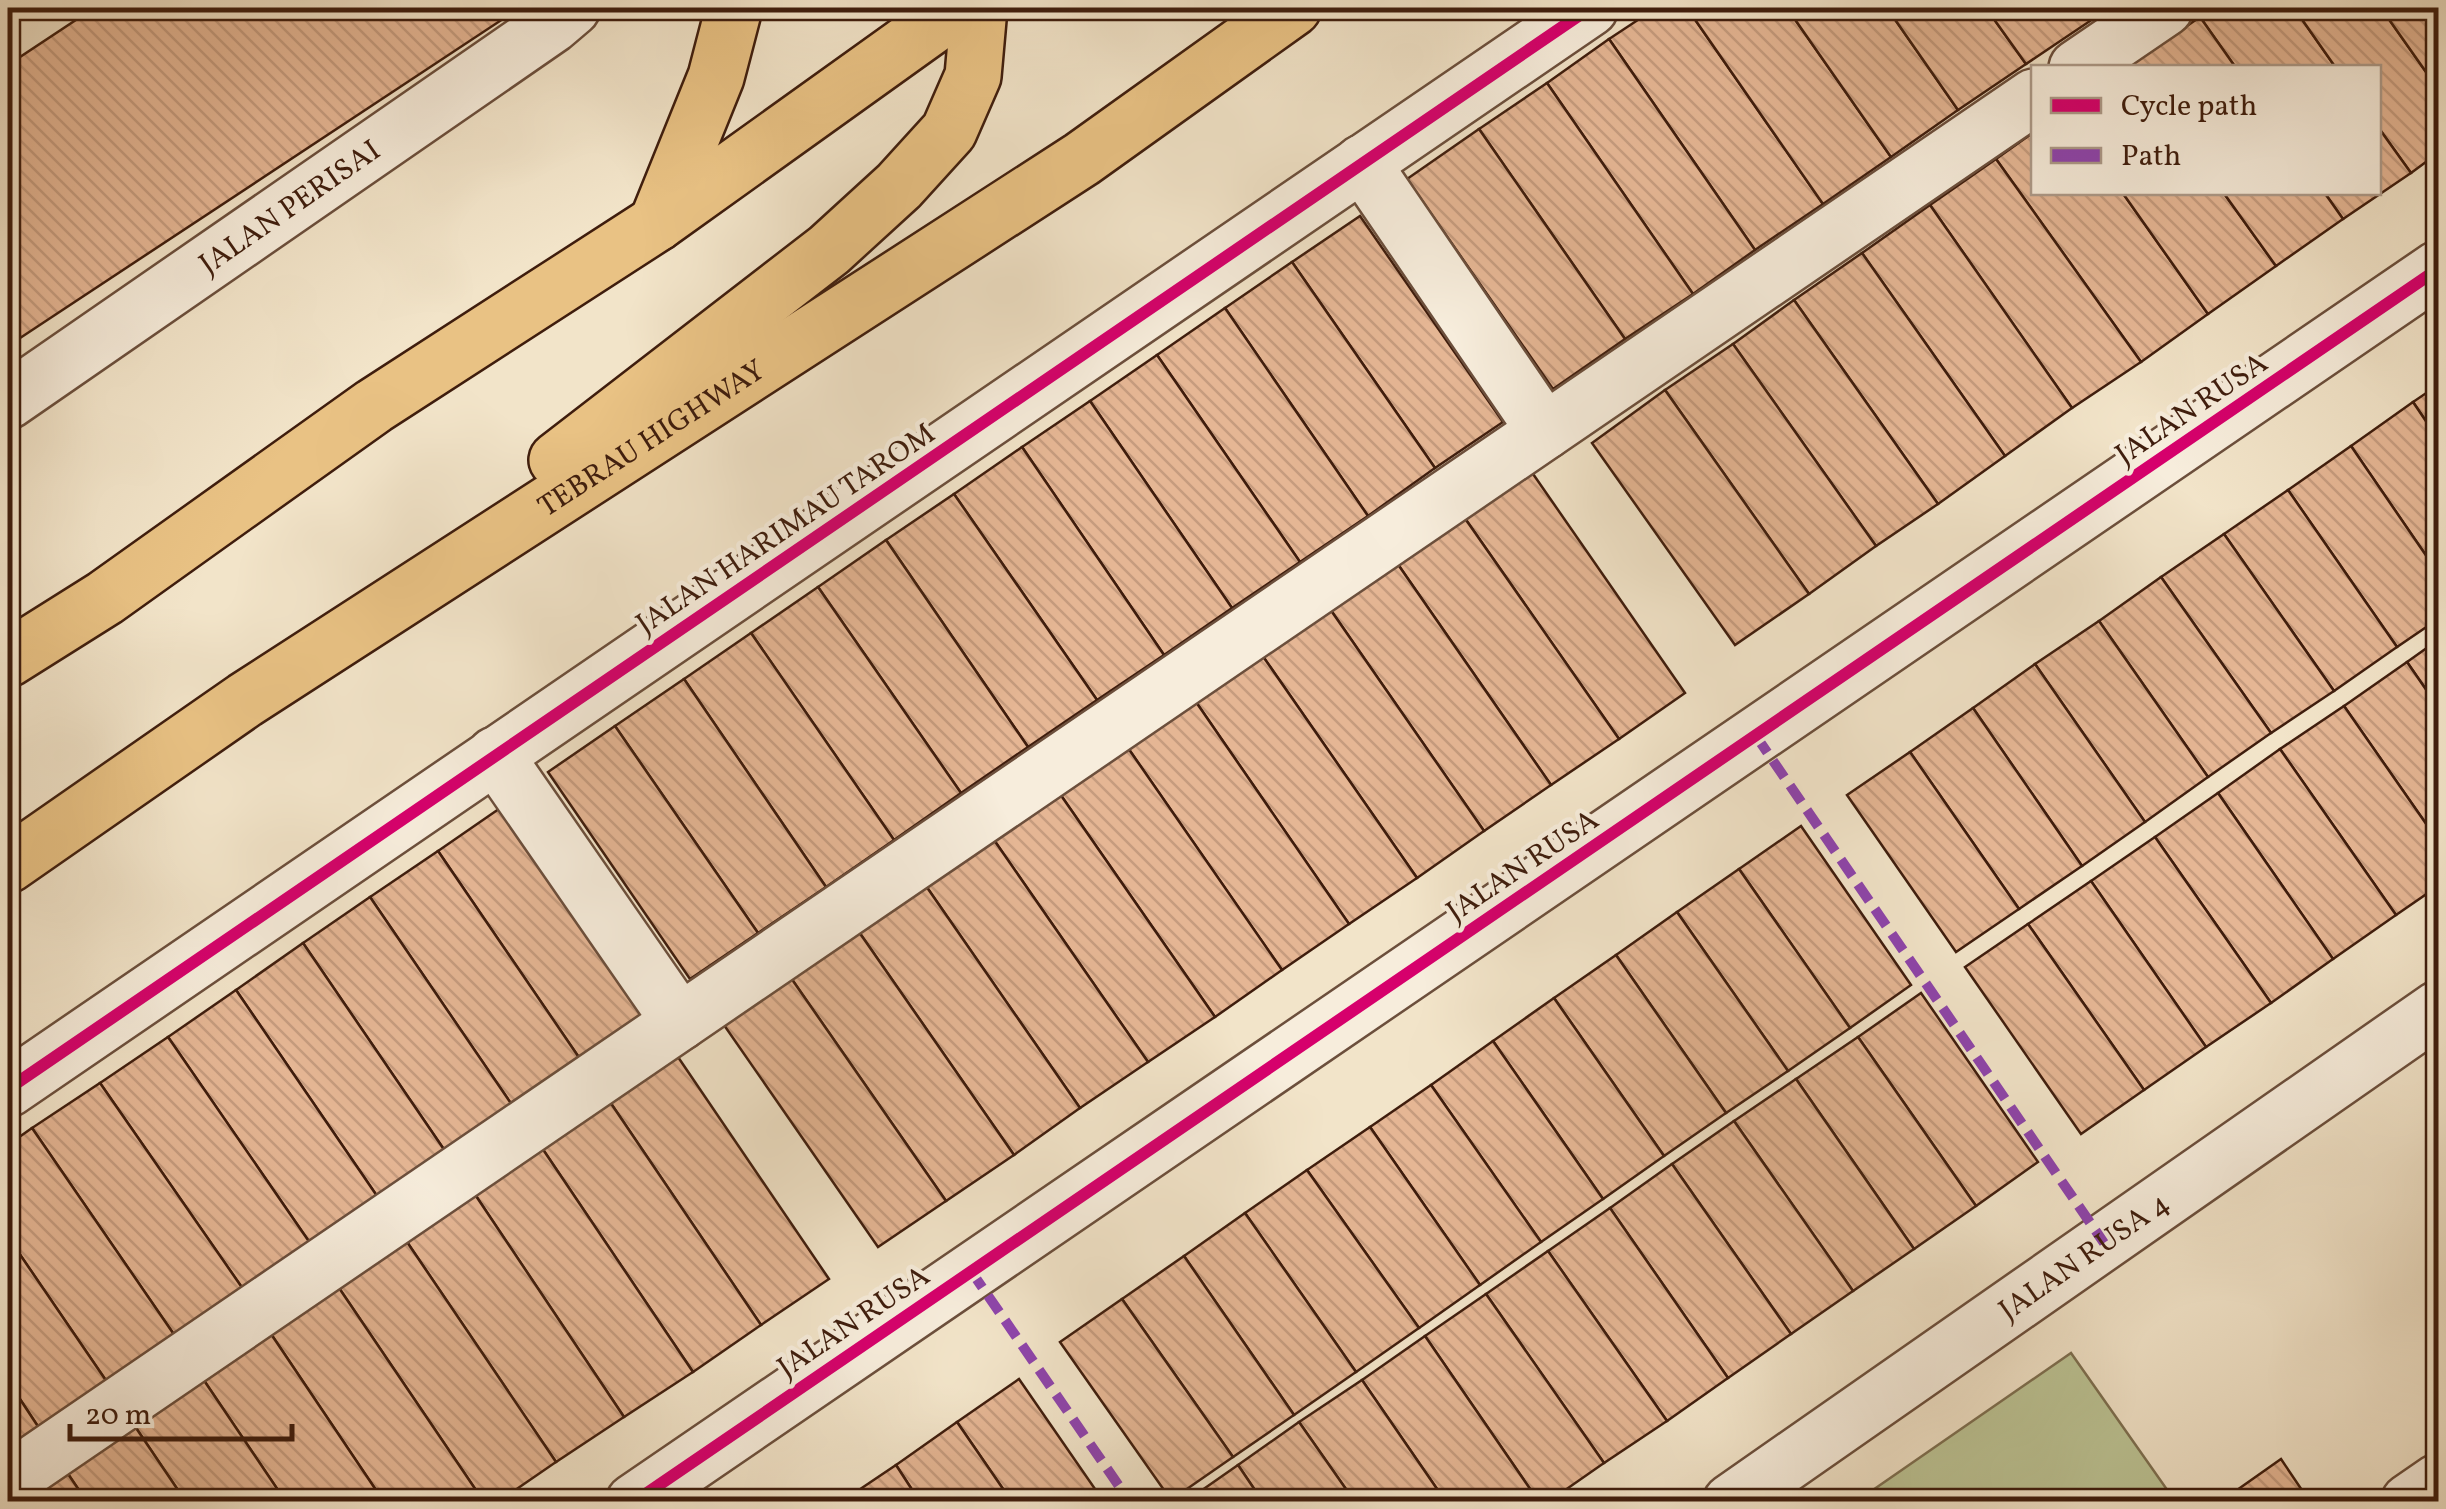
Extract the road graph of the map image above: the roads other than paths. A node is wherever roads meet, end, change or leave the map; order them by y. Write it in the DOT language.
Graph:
graph roads {
  1 [pos="572,8"];
  2 [pos="734,8"];
  3 [pos="957,8"];
  4 [pos="978,8"];
  5 [pos="1294,8"];
  6 [pos="1590,8"];
  7 [pos="2165,8"];
  8 [pos="2081,65"];
  9 [pos="2031,99"];
  10 [pos="1362,163"];
  11 [pos="657,222"];
  12 [pos="2438,269"];
  13 [pos="8,401"];
  14 [pos="1545,431"];
  15 [pos="8,660"];
  16 [pos="246,700"];
  17 [pos="496,756"];
  18 [pos="8,865"];
  19 [pos="2438,1009"];
  20 [pos="680,1022"];
  21 [pos="8,1089"];
  22 [pos="8,1481"];
  23 [pos="2438,1482"];
  24 [pos="634,1502"];
  25 [pos="1730,1502"];
  26 [pos="2409,1502"];
  1 -- 13 [label="street, JALAN PERISAI"];
  2 -- 11 [label="highway"];
  3 -- 11 [label="highway"];
  4 -- 16 [label="highway"];
  5 -- 16 [label="highway, TEBRAU HIGHWAY"];
  6 -- 10 [label="street, JALAN HARIMAU TAROM"];
  7 -- 8 [label="street"];
  9 -- 14 [label="street"];
  10 -- 14 [label="street"];
  10 -- 17 [label="street, JALAN HARIMAU TAROM"];
  11 -- 15 [label="highway"];
  12 -- 24 [label="street, JALAN RUSA"];
  14 -- 20 [label="street"];
  16 -- 18 [label="highway, TEBRAU HIGHWAY"];
  17 -- 20 [label="street"];
  17 -- 21 [label="street, JALAN HARIMAU TAROM"];
  19 -- 25 [label="street, JALAN RUSA 4"];
  20 -- 22 [label="street"];
  23 -- 26 [label="street"];
}
